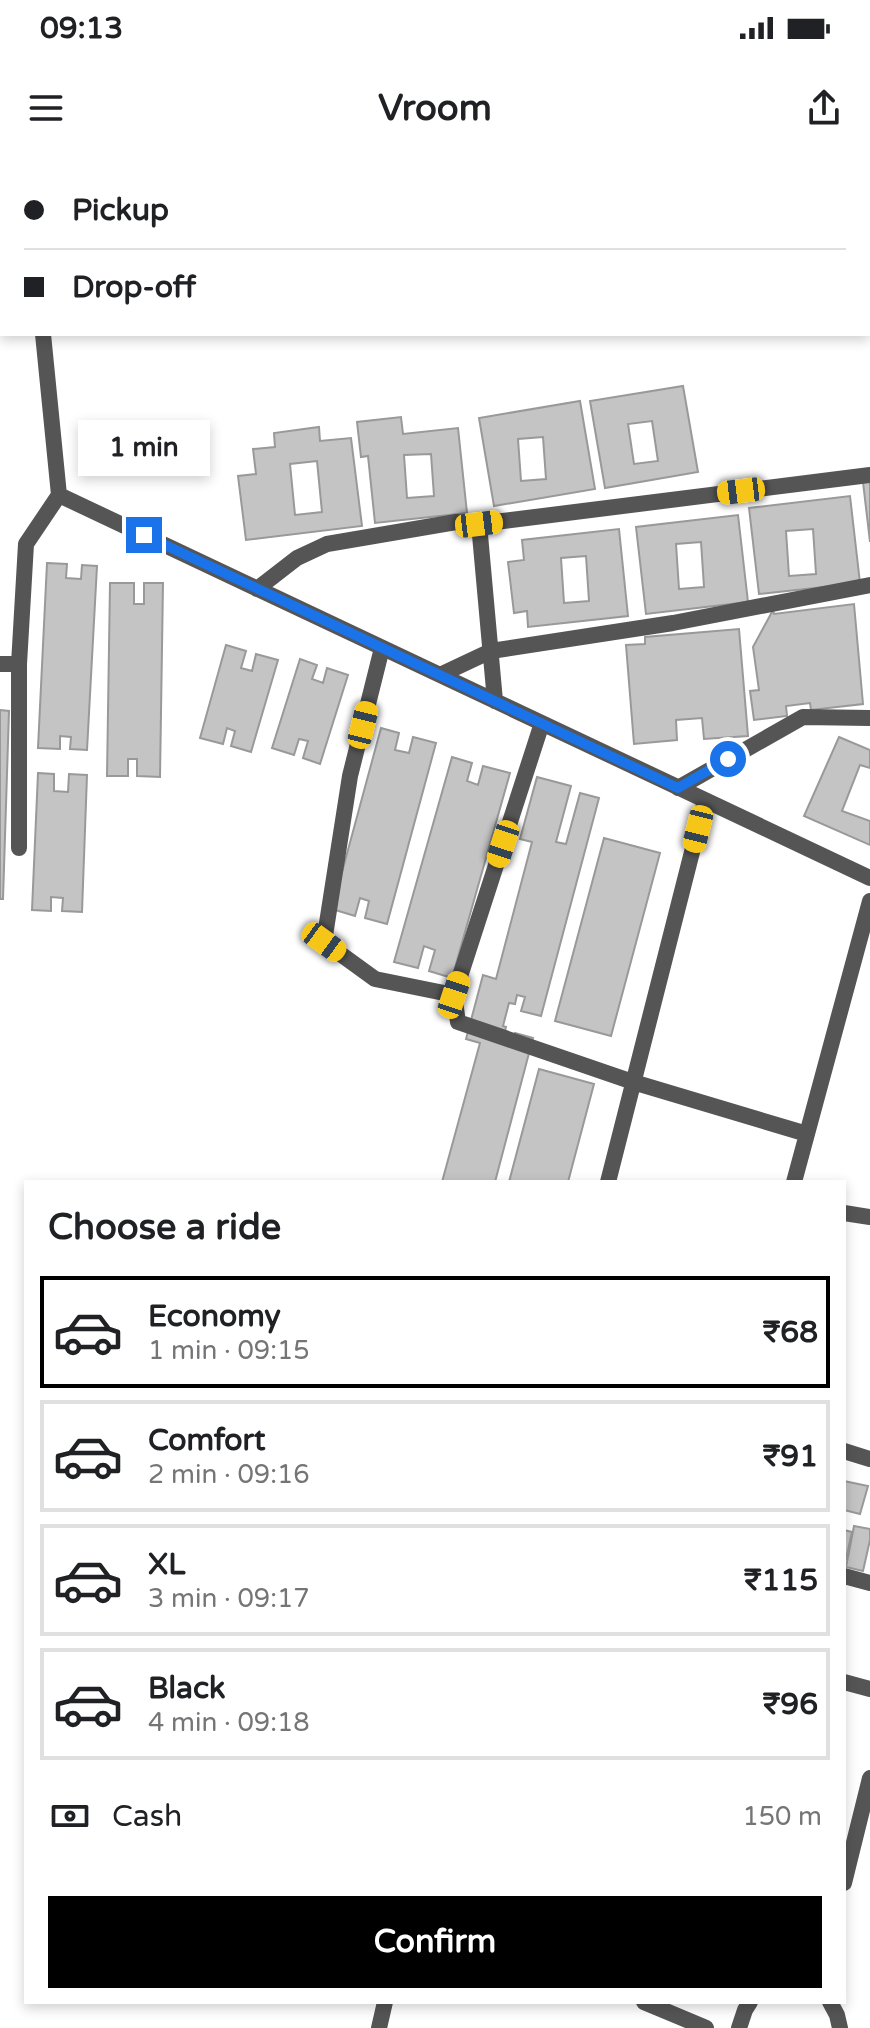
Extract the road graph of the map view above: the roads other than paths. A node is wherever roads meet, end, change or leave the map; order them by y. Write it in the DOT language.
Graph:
graph roads {
  1 [pos="43,336"];
  2 [pos="870,475"];
  3 [pos="59,495"];
  4 [pos="479,524"];
  5 [pos="870,585"];
  6 [pos="257,589"];
  7 [pos="382,648"];
  8 [pos="491,651"];
  9 [pos="0,664"];
  10 [pos="19,664"];
  11 [pos="440,675"];
  12 [pos="495,701"];
  13 [pos="870,718"];
  14 [pos="542,723"];
  15 [pos="678,788"];
  16 [pos="705,801"];
  17 [pos="19,848"];
  18 [pos="870,878"];
  19 [pos="870,901"];
  20 [pos="454,995"];
  21 [pos="633,1082"];
  22 [pos="807,1134"];
  23 [pos="608,1180"];
  24 [pos="795,1180"];
  25 [pos="846,1213"];
  26 [pos="870,1217"];
  27 [pos="846,1452"];
  28 [pos="870,1459"];
  29 [pos="846,1577"];
  30 [pos="870,1583"];
  31 [pos="846,1683"];
  32 [pos="870,1689"];
  33 [pos="870,1778"];
  34 [pos="858,1815"];
  35 [pos="846,1873"];
  36 [pos="385,2004"];
  37 [pos="649,2004"];
  38 [pos="749,2004"];
  39 [pos="831,2004"];
  40 [pos="379,2028"];
  41 [pos="706,2028"];
  42 [pos="739,2028"];
  43 [pos="840,2028"];
  1 -- 3 [label="street"];
  2 -- 4 [label="street"];
  3 -- 6 [label="street"];
  3 -- 10 [label="street"];
  4 -- 6 [label="street"];
  4 -- 8 [label="street"];
  5 -- 8 [label="street"];
  6 -- 7 [label="street"];
  7 -- 11 [label="street"];
  7 -- 20 [label="street"];
  8 -- 11 [label="street"];
  8 -- 12 [label="street"];
  9 -- 10 [label="street"];
  10 -- 17 [label="street"];
  11 -- 12 [label="street"];
  12 -- 14 [label="street"];
  13 -- 15 [label="street"];
  14 -- 15 [label="street"];
  14 -- 20 [label="street"];
  15 -- 16 [label="street"];
  16 -- 18 [label="street"];
  16 -- 21 [label="street"];
  19 -- 22 [label="street"];
  20 -- 21 [label="street"];
  21 -- 22 [label="street"];
  21 -- 23 [label="street"];
  22 -- 24 [label="street"];
  25 -- 26 [label="street"];
  27 -- 28 [label="street"];
  29 -- 30 [label="street"];
  31 -- 32 [label="street"];
  33 -- 34 [label="street"];
  34 -- 35 [label="street"];
  36 -- 40 [label="street"];
  37 -- 41 [label="street"];
  38 -- 42 [label="street"];
  39 -- 43 [label="street"];
}
